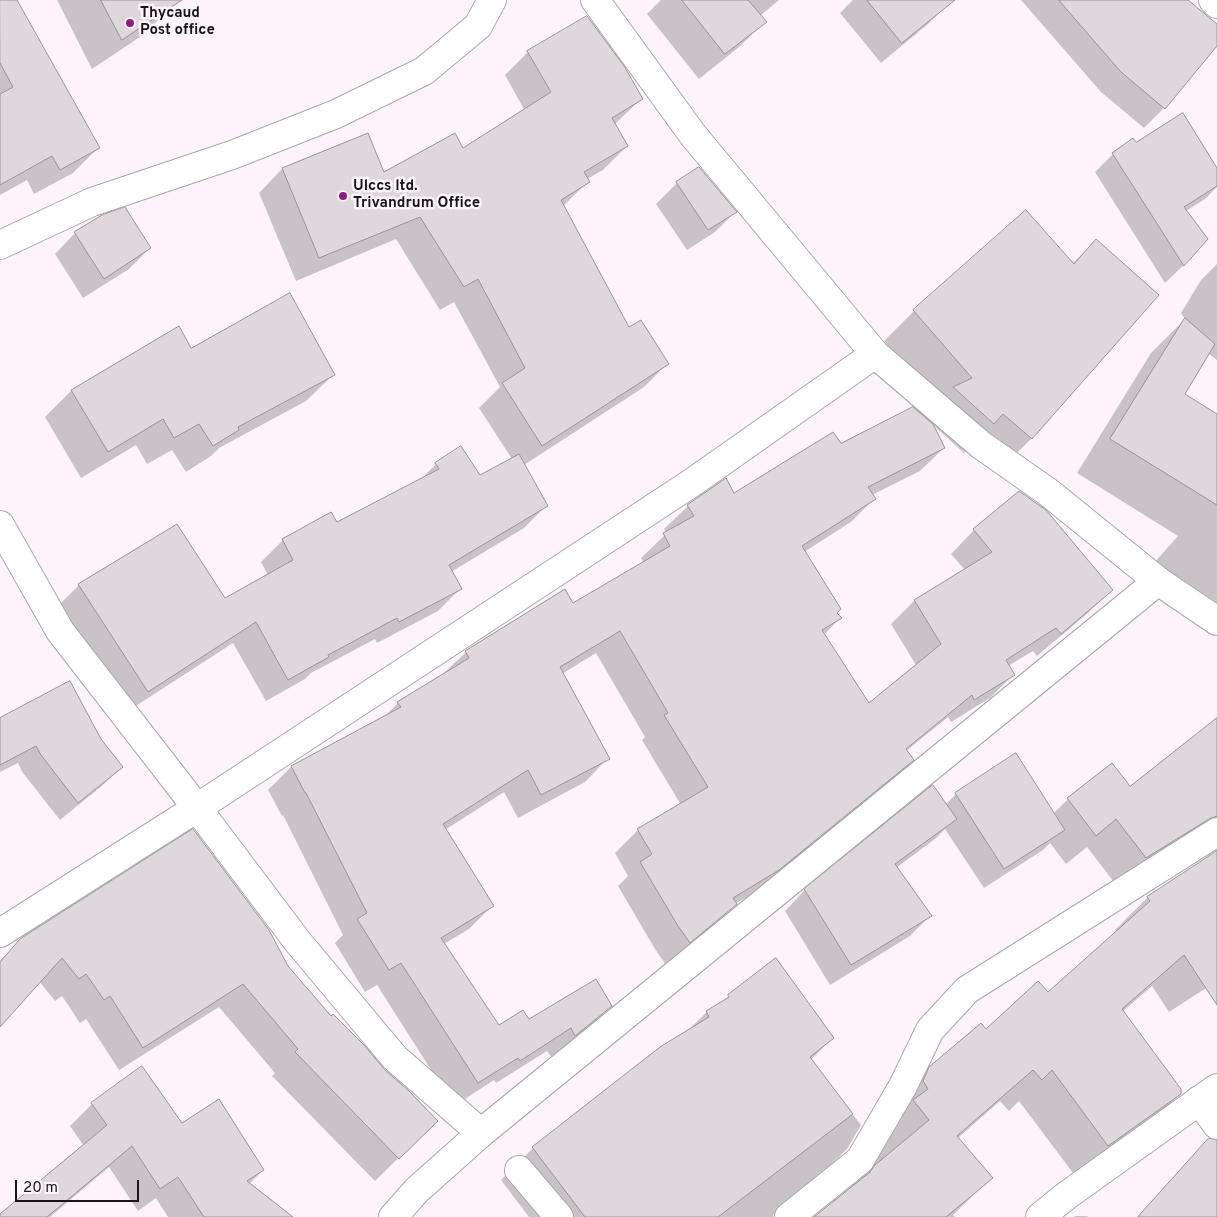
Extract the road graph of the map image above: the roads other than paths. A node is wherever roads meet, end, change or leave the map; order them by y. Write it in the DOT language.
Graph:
graph roads {
  1 [pos="492,0"];
  2 [pos="595,0"];
  3 [pos="1213,0"];
  4 [pos="1217,4"];
  5 [pos="0,244"];
  6 [pos="875,354"];
  7 [pos="0,525"];
  8 [pos="1158,581"];
  9 [pos="1217,621"];
  10 [pos="197,808"];
  11 [pos="1217,832"];
  12 [pos="0,932"];
  13 [pos="1208,1094"];
  14 [pos="1217,1126"];
  15 [pos="481,1133"];
  16 [pos="519,1170"];
  17 [pos="393,1217"];
  18 [pos="560,1217"];
  19 [pos="789,1217"];
  20 [pos="1040,1217"];
  1 -- 5 [label="street"];
  2 -- 6 [label="street"];
  3 -- 4 [label="street"];
  6 -- 8 [label="street"];
  6 -- 10 [label="street"];
  7 -- 10 [label="street"];
  8 -- 9 [label="street"];
  8 -- 15 [label="street"];
  10 -- 12 [label="street"];
  10 -- 15 [label="street"];
  11 -- 19 [label="street"];
  13 -- 14 [label="street"];
  13 -- 20 [label="street"];
  15 -- 17 [label="street"];
  16 -- 18 [label="street"];
}
